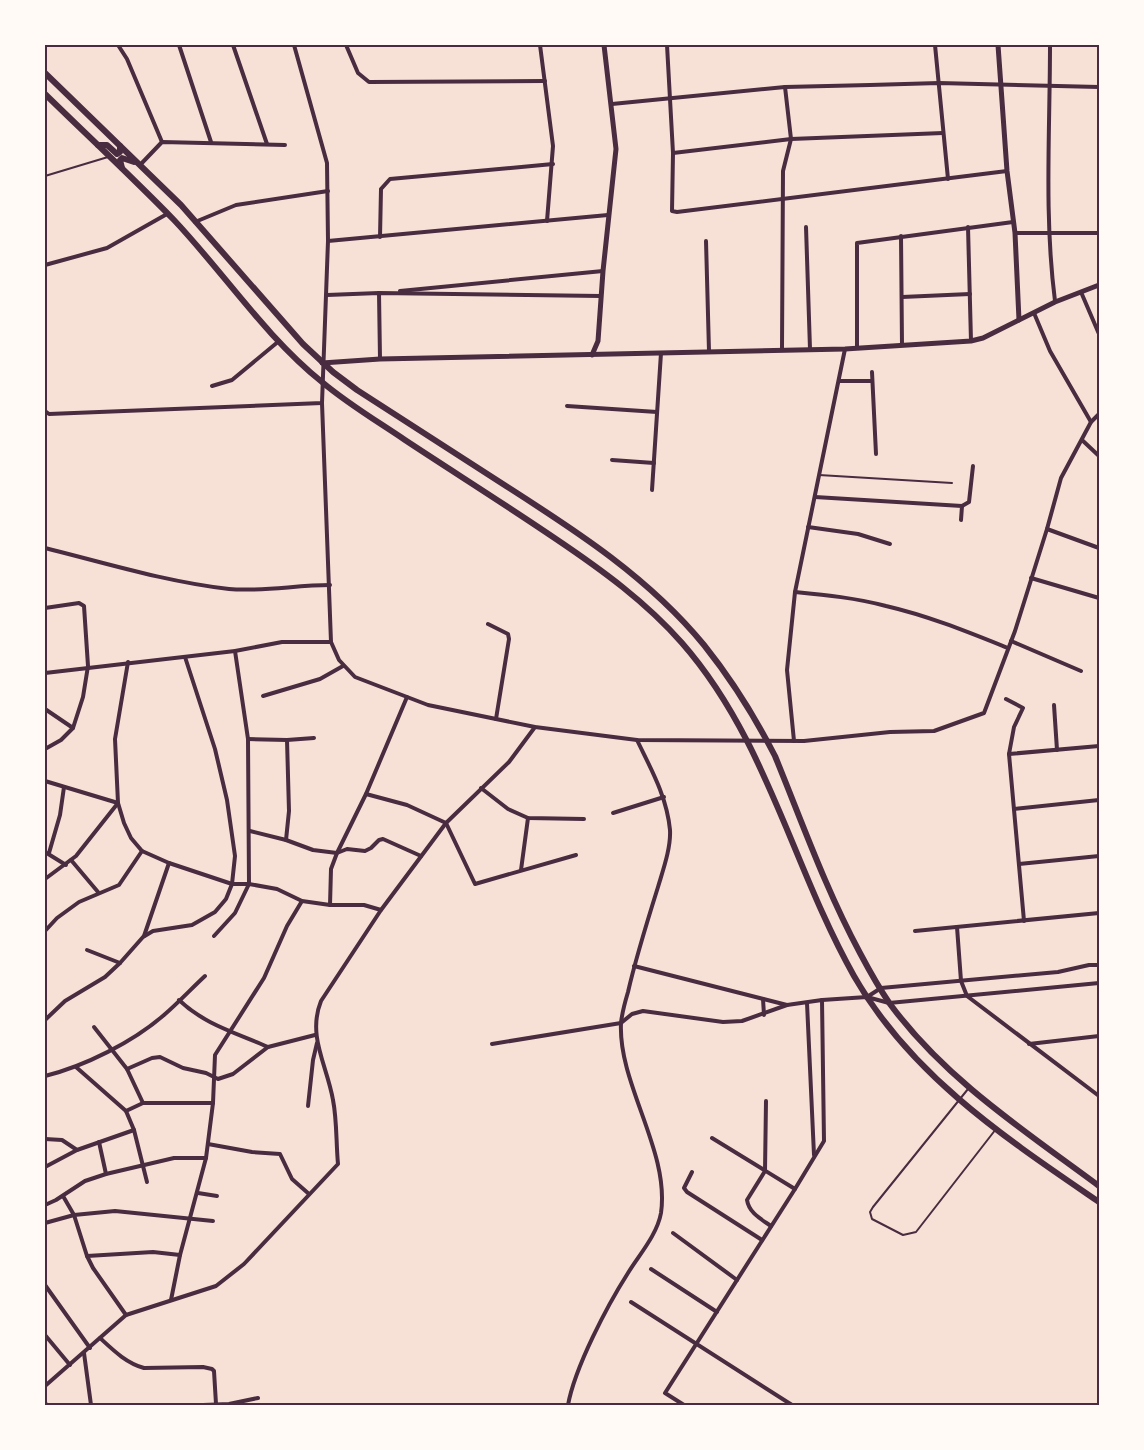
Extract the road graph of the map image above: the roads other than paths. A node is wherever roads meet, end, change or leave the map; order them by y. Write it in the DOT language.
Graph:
graph roads {
  1 [pos="118,45"];
  2 [pos="179,45"];
  3 [pos="233,45"];
  4 [pos="294,45"];
  5 [pos="346,45"];
  6 [pos="540,45"];
  7 [pos="604,45"];
  8 [pos="667,45"];
  9 [pos="935,45"];
  10 [pos="998,45"];
  11 [pos="1050,45"];
  12 [pos="45,73"];
  13 [pos="545,81"];
  14 [pos="939,82"];
  15 [pos="1000,86"];
  16 [pos="785,87"];
  17 [pos="1050,87"];
  18 [pos="1099,87"];
  19 [pos="45,94"];
  20 [pos="670,99"];
  21 [pos="612,104"];
  22 [pos="943,133"];
  23 [pos="790,139"];
  24 [pos="162,142"];
  25 [pos="211,142"];
  26 [pos="267,144"];
  27 [pos="98,145"];
  28 [pos="285,145"];
  29 [pos="119,146"];
  30 [pos="673,153"];
  31 [pos="110,156"];
  32 [pos="553,164"];
  33 [pos="140,165"];
  34 [pos="122,168"];
  35 [pos="1007,171"];
  36 [pos="45,176"];
  37 [pos="948,179"];
  38 [pos="328,191"];
  39 [pos="783,199"];
  40 [pos="167,214"];
  41 [pos="608,215"];
  42 [pos="547,221"];
  43 [pos="194,222"];
  44 [pos="1013,222"];
  45 [pos="806,227"];
  46 [pos="968,227"];
  47 [pos="1048,232"];
  48 [pos="1015,233"];
  49 [pos="1099,233"];
  50 [pos="380,237"];
  51 [pos="901,237"];
  52 [pos="328,241"];
  53 [pos="706,241"];
  54 [pos="45,265"];
  55 [pos="603,271"];
  56 [pos="1099,285"];
  57 [pos="1081,292"];
  58 [pos="379,293"];
  59 [pos="970,294"];
  60 [pos="327,295"];
  61 [pos="601,296"];
  62 [pos="902,297"];
  63 [pos="1056,302"];
  64 [pos="1034,313"];
  65 [pos="1019,320"];
  66 [pos="1099,334"];
  67 [pos="279,341"];
  68 [pos="971,341"];
  69 [pos="902,345"];
  70 [pos="857,348"];
  71 [pos="782,349"];
  72 [pos="810,349"];
  73 [pos="845,349"];
  74 [pos="709,351"];
  75 [pos="662,352"];
  76 [pos="592,355"];
  77 [pos="381,359"];
  78 [pos="322,363"];
  79 [pos="872,372"];
  80 [pos="839,381"];
  81 [pos="872,381"];
  82 [pos="322,382"];
  83 [pos="212,386"];
  84 [pos="322,403"];
  85 [pos="567,406"];
  86 [pos="45,411"];
  87 [pos="657,412"];
  88 [pos="1099,414"];
  89 [pos="1091,422"];
  90 [pos="1082,440"];
  91 [pos="876,454"];
  92 [pos="1099,456"];
  93 [pos="612,460"];
  94 [pos="654,463"];
  95 [pos="973,466"];
  96 [pos="819,475"];
  97 [pos="952,483"];
  98 [pos="652,490"];
  99 [pos="815,497"];
  100 [pos="962,506"];
  101 [pos="961,520"];
  102 [pos="808,527"];
  103 [pos="1047,529"];
  104 [pos="890,544"];
  105 [pos="45,548"];
  106 [pos="1099,548"];
  107 [pos="1031,578"];
  108 [pos="330,585"];
  109 [pos="795,592"];
  110 [pos="1099,598"];
  111 [pos="45,608"];
  112 [pos="488,624"];
  113 [pos="1011,641"];
  114 [pos="331,642"];
  115 [pos="1008,648"];
  116 [pos="235,651"];
  117 [pos="185,657"];
  118 [pos="128,662"];
  119 [pos="88,666"];
  120 [pos="343,666"];
  121 [pos="1081,671"];
  122 [pos="45,673"];
  123 [pos="263,696"];
  124 [pos="406,697"];
  125 [pos="1006,699"];
  126 [pos="1054,705"];
  127 [pos="45,709"];
  128 [pos="496,720"];
  129 [pos="535,727"];
  130 [pos="73,728"];
  131 [pos="314,738"];
  132 [pos="248,739"];
  133 [pos="287,740"];
  134 [pos="637,740"];
  135 [pos="767,741"];
  136 [pos="794,741"];
  137 [pos="749,742"];
  138 [pos="1099,746"];
  139 [pos="45,749"];
  140 [pos="1057,750"];
  141 [pos="1009,754"];
  142 [pos="45,781"];
  143 [pos="64,787"];
  144 [pos="481,788"];
  145 [pos="366,794"];
  146 [pos="663,797"];
  147 [pos="1099,800"];
  148 [pos="118,803"];
  149 [pos="1014,809"];
  150 [pos="613,813"];
  151 [pos="528,818"];
  152 [pos="584,819"];
  153 [pos="446,823"];
  154 [pos="250,831"];
  155 [pos="286,840"];
  156 [pos="142,851"];
  157 [pos="337,852"];
  158 [pos="47,853"];
  159 [pos="576,855"];
  160 [pos="421,856"];
  161 [pos="1099,856"];
  162 [pos="71,860"];
  163 [pos="169,863"];
  164 [pos="1019,864"];
  165 [pos="66,865"];
  166 [pos="521,870"];
  167 [pos="45,879"];
  168 [pos="232,884"];
  169 [pos="249,884"];
  170 [pos="98,892"];
  171 [pos="302,901"];
  172 [pos="330,905"];
  173 [pos="381,910"];
  174 [pos="1099,913"];
  175 [pos="1024,921"];
  176 [pos="957,927"];
  177 [pos="45,931"];
  178 [pos="915,931"];
  179 [pos="214,936"];
  180 [pos="143,937"];
  181 [pos="87,950"];
  182 [pos="120,963"];
  183 [pos="1099,965"];
  184 [pos="634,966"];
  185 [pos="205,976"];
  186 [pos="961,981"];
  187 [pos="1099,983"];
  188 [pos="880,988"];
  189 [pos="966,996"];
  190 [pos="867,997"];
  191 [pos="763,999"];
  192 [pos="179,1000"];
  193 [pos="822,1000"];
  194 [pos="807,1003"];
  195 [pos="889,1003"];
  196 [pos="787,1005"];
  197 [pos="764,1015"];
  198 [pos="45,1020"];
  199 [pos="621,1023"];
  200 [pos="94,1027"];
  201 [pos="228,1032"];
  202 [pos="315,1035"];
  203 [pos="1099,1036"];
  204 [pos="317,1042"];
  205 [pos="492,1044"];
  206 [pos="1029,1044"];
  207 [pos="268,1047"];
  208 [pos="110,1050"];
  209 [pos="76,1067"];
  210 [pos="127,1069"];
  211 [pos="45,1076"];
  212 [pos="213,1077"];
  213 [pos="969,1088"];
  214 [pos="1099,1096"];
  215 [pos="958,1099"];
  216 [pos="766,1101"];
  217 [pos="143,1103"];
  218 [pos="213,1103"];
  219 [pos="308,1106"];
  220 [pos="126,1111"];
  221 [pos="996,1129"];
  222 [pos="134,1130"];
  223 [pos="45,1138"];
  224 [pos="712,1138"];
  225 [pos="99,1142"];
  226 [pos="208,1144"];
  227 [pos="77,1150"];
  228 [pos="814,1157"];
  229 [pos="206,1158"];
  230 [pos="143,1165"];
  231 [pos="45,1167"];
  232 [pos="765,1171"];
  233 [pos="692,1172"];
  234 [pos="106,1174"];
  235 [pos="147,1182"];
  236 [pos="1099,1186"];
  237 [pos="795,1189"];
  238 [pos="198,1193"];
  239 [pos="309,1194"];
  240 [pos="63,1196"];
  241 [pos="217,1196"];
  242 [pos="1099,1203"];
  243 [pos="45,1205"];
  244 [pos="74,1215"];
  245 [pos="190,1219"];
  246 [pos="213,1221"];
  247 [pos="45,1223"];
  248 [pos="771,1226"];
  249 [pos="673,1233"];
  250 [pos="762,1240"];
  251 [pos="180,1255"];
  252 [pos="87,1256"];
  253 [pos="651,1269"];
  254 [pos="737,1280"];
  255 [pos="45,1285"];
  256 [pos="171,1300"];
  257 [pos="631,1302"];
  258 [pos="717,1312"];
  259 [pos="126,1315"];
  260 [pos="45,1335"];
  261 [pos="100,1338"];
  262 [pos="697,1345"];
  263 [pos="90,1348"];
  264 [pos="84,1353"];
  265 [pos="70,1365"];
  266 [pos="45,1386"];
  267 [pos="258,1398"];
  268 [pos="216,1404"];
  269 [pos="91,1405"];
  270 [pos="204,1405"];
  271 [pos="229,1405"];
  272 [pos="568,1405"];
  273 [pos="684,1405"];
  274 [pos="792,1405"];
  1 -- 24 [label="street"];
  2 -- 25 [label="street"];
  3 -- 26 [label="street"];
  4 -- 38 [label="street"];
  5 -- 13 [label="street"];
  6 -- 13 [label="street"];
  7 -- 21 [label="main road"];
  8 -- 20 [label="street"];
  9 -- 14 [label="street"];
  10 -- 15 [label="main road"];
  11 -- 17 [label="street"];
  12 -- 29 [label="main road"];
  13 -- 32 [label="street"];
  14 -- 15 [label="street"];
  14 -- 16 [label="street"];
  14 -- 22 [label="street"];
  15 -- 17 [label="street"];
  15 -- 35 [label="main road"];
  16 -- 20 [label="street"];
  16 -- 23 [label="street"];
  17 -- 18 [label="street"];
  17 -- 47 [label="street"];
  19 -- 27 [label="main road"];
  20 -- 21 [label="street"];
  20 -- 30 [label="street"];
  21 -- 41 [label="main road"];
  22 -- 23 [label="street"];
  22 -- 37 [label="street"];
  23 -- 30 [label="street"];
  23 -- 39 [label="street"];
  24 -- 25 [label="street"];
  24 -- 33 [label="street"];
  25 -- 26 [label="street"];
  26 -- 28 [label="street"];
  27 -- 29 [label="main road"];
  27 -- 31 [label="main road"];
  29 -- 33 [label="main road"];
  30 -- 39 [label="street"];
  31 -- 34 [label="main road"];
  31 -- 36 [label="lane"];
  32 -- 42 [label="street"];
  32 -- 50 [label="street"];
  33 -- 34 [label="main road"];
  33 -- 43 [label="main road"];
  34 -- 40 [label="main road"];
  35 -- 37 [label="street"];
  35 -- 44 [label="main road"];
  37 -- 39 [label="street"];
  38 -- 43 [label="street"];
  38 -- 52 [label="street"];
  39 -- 71 [label="street"];
  40 -- 54 [label="street"];
  40 -- 67 [label="main road"];
  41 -- 42 [label="street"];
  41 -- 55 [label="main road"];
  42 -- 50 [label="street"];
  43 -- 78 [label="main road"];
  44 -- 46 [label="street"];
  44 -- 48 [label="main road"];
  45 -- 72 [label="street"];
  46 -- 51 [label="street"];
  46 -- 59 [label="street"];
  47 -- 48 [label="street"];
  47 -- 49 [label="street"];
  47 -- 63 [label="street"];
  48 -- 65 [label="main road"];
  50 -- 52 [label="street"];
  51 -- 62 [label="street"];
  51 -- 70 [label="street"];
  52 -- 60 [label="street"];
  53 -- 74 [label="street"];
  55 -- 58 [label="street"];
  55 -- 61 [label="main road"];
  56 -- 57 [label="main road"];
  57 -- 63 [label="main road"];
  57 -- 66 [label="street"];
  58 -- 60 [label="street"];
  58 -- 61 [label="street"];
  58 -- 77 [label="street"];
  59 -- 62 [label="street"];
  59 -- 68 [label="street"];
  60 -- 78 [label="street"];
  61 -- 76 [label="main road"];
  62 -- 69 [label="street"];
  63 -- 64 [label="main road"];
  64 -- 65 [label="main road"];
  64 -- 89 [label="street"];
  65 -- 68 [label="main road"];
  67 -- 82 [label="main road"];
  67 -- 83 [label="street"];
  68 -- 69 [label="main road"];
  69 -- 70 [label="main road"];
  70 -- 73 [label="main road"];
  71 -- 72 [label="main road"];
  71 -- 74 [label="main road"];
  72 -- 73 [label="main road"];
  73 -- 80 [label="street"];
  74 -- 75 [label="main road"];
  75 -- 76 [label="main road"];
  75 -- 87 [label="street"];
  76 -- 77 [label="main road"];
  77 -- 78 [label="main road"];
  78 -- 82 [label="street"];
  78 -- 135 [label="main road"];
  79 -- 81 [label="street"];
  80 -- 81 [label="street"];
  80 -- 96 [label="street"];
  81 -- 91 [label="street"];
  82 -- 84 [label="street"];
  82 -- 137 [label="main road"];
  84 -- 86 [label="street"];
  84 -- 108 [label="street"];
  85 -- 87 [label="street"];
  87 -- 94 [label="street"];
  88 -- 89 [label="street"];
  89 -- 90 [label="street"];
  90 -- 92 [label="street"];
  90 -- 103 [label="street"];
  93 -- 94 [label="street"];
  94 -- 98 [label="street"];
  95 -- 100 [label="street"];
  96 -- 97 [label="lane"];
  96 -- 99 [label="street"];
  99 -- 100 [label="street"];
  99 -- 102 [label="street"];
  100 -- 101 [label="street"];
  102 -- 104 [label="street"];
  102 -- 109 [label="street"];
  103 -- 106 [label="street"];
  103 -- 107 [label="street"];
  105 -- 108 [label="street"];
  107 -- 110 [label="street"];
  107 -- 113 [label="street"];
  108 -- 114 [label="street"];
  109 -- 115 [label="street"];
  109 -- 136 [label="street"];
  111 -- 119 [label="street"];
  112 -- 128 [label="street"];
  113 -- 115 [label="street"];
  113 -- 121 [label="street"];
  114 -- 116 [label="street"];
  114 -- 120 [label="street"];
  115 -- 136 [label="street"];
  116 -- 117 [label="street"];
  116 -- 132 [label="street"];
  117 -- 118 [label="street"];
  117 -- 168 [label="street"];
  118 -- 119 [label="street"];
  118 -- 148 [label="street"];
  119 -- 122 [label="street"];
  119 -- 130 [label="street"];
  120 -- 123 [label="street"];
  120 -- 124 [label="street"];
  124 -- 128 [label="street"];
  124 -- 145 [label="street"];
  125 -- 141 [label="street"];
  126 -- 140 [label="street"];
  127 -- 130 [label="street"];
  128 -- 129 [label="street"];
  129 -- 134 [label="street"];
  129 -- 144 [label="street"];
  130 -- 139 [label="street"];
  131 -- 133 [label="street"];
  132 -- 133 [label="street"];
  132 -- 154 [label="street"];
  133 -- 155 [label="street"];
  134 -- 137 [label="street"];
  134 -- 146 [label="street"];
  135 -- 136 [label="street"];
  135 -- 137 [label="street"];
  135 -- 188 [label="main road"];
  137 -- 190 [label="main road"];
  138 -- 140 [label="street"];
  140 -- 141 [label="street"];
  141 -- 149 [label="street"];
  142 -- 143 [label="street"];
  143 -- 148 [label="street"];
  143 -- 158 [label="street"];
  144 -- 151 [label="street"];
  144 -- 153 [label="street"];
  145 -- 153 [label="street"];
  145 -- 157 [label="street"];
  146 -- 150 [label="street"];
  146 -- 184 [label="street"];
  147 -- 149 [label="street"];
  148 -- 156 [label="street"];
  148 -- 162 [label="street"];
  149 -- 164 [label="street"];
  151 -- 152 [label="street"];
  151 -- 166 [label="street"];
  153 -- 160 [label="street"];
  153 -- 166 [label="street"];
  154 -- 155 [label="street"];
  154 -- 169 [label="street"];
  155 -- 157 [label="street"];
  156 -- 163 [label="street"];
  156 -- 170 [label="street"];
  157 -- 160 [label="street"];
  157 -- 172 [label="street"];
  158 -- 165 [label="street"];
  159 -- 166 [label="street"];
  160 -- 173 [label="street"];
  161 -- 164 [label="street"];
  162 -- 165 [label="street"];
  162 -- 170 [label="street"];
  163 -- 168 [label="street"];
  163 -- 180 [label="street"];
  164 -- 175 [label="street"];
  165 -- 167 [label="street"];
  168 -- 169 [label="street"];
  168 -- 180 [label="street"];
  169 -- 171 [label="street"];
  169 -- 179 [label="street"];
  170 -- 177 [label="street"];
  171 -- 172 [label="street"];
  171 -- 201 [label="street"];
  172 -- 173 [label="street"];
  173 -- 202 [label="street"];
  174 -- 175 [label="street"];
  175 -- 176 [label="street"];
  176 -- 178 [label="street"];
  176 -- 186 [label="street"];
  180 -- 182 [label="street"];
  181 -- 182 [label="street"];
  182 -- 198 [label="street"];
  183 -- 186 [label="street"];
  184 -- 191 [label="street"];
  184 -- 199 [label="street"];
  185 -- 192 [label="street"];
  186 -- 188 [label="street"];
  186 -- 189 [label="street"];
  187 -- 189 [label="street"];
  188 -- 190 [label="street"];
  188 -- 195 [label="main road"];
  189 -- 195 [label="street"];
  189 -- 206 [label="street"];
  190 -- 193 [label="street"];
  190 -- 195 [label="street"];
  190 -- 215 [label="main road"];
  191 -- 196 [label="street"];
  191 -- 197 [label="street"];
  192 -- 201 [label="street"];
  192 -- 208 [label="street"];
  193 -- 194 [label="street"];
  193 -- 228 [label="street"];
  194 -- 196 [label="street"];
  194 -- 228 [label="street"];
  195 -- 213 [label="main road"];
  196 -- 197 [label="street"];
  197 -- 199 [label="street"];
  199 -- 205 [label="street"];
  199 -- 272 [label="street"];
  200 -- 208 [label="street"];
  201 -- 207 [label="street"];
  201 -- 212 [label="street"];
  202 -- 204 [label="street"];
  202 -- 207 [label="street"];
  203 -- 206 [label="street"];
  204 -- 219 [label="street"];
  204 -- 239 [label="street"];
  206 -- 214 [label="street"];
  207 -- 212 [label="street"];
  208 -- 209 [label="street"];
  208 -- 210 [label="street"];
  209 -- 211 [label="street"];
  209 -- 220 [label="street"];
  210 -- 212 [label="street"];
  210 -- 217 [label="street"];
  212 -- 218 [label="street"];
  213 -- 215 [label="lane"];
  213 -- 236 [label="main road"];
  215 -- 221 [label="main road"];
  215 -- 221 [label="lane"];
  216 -- 232 [label="street"];
  217 -- 218 [label="street"];
  217 -- 220 [label="street"];
  218 -- 226 [label="street"];
  220 -- 222 [label="street"];
  221 -- 242 [label="main road"];
  222 -- 225 [label="street"];
  222 -- 230 [label="street"];
  223 -- 227 [label="street"];
  224 -- 232 [label="street"];
  225 -- 227 [label="street"];
  225 -- 234 [label="street"];
  226 -- 229 [label="street"];
  226 -- 239 [label="street"];
  227 -- 231 [label="street"];
  228 -- 237 [label="street"];
  229 -- 230 [label="street"];
  229 -- 238 [label="street"];
  230 -- 234 [label="street"];
  230 -- 235 [label="street"];
  232 -- 237 [label="street"];
  232 -- 248 [label="street"];
  233 -- 250 [label="street"];
  234 -- 240 [label="street"];
  237 -- 248 [label="street"];
  238 -- 241 [label="street"];
  238 -- 245 [label="street"];
  239 -- 256 [label="street"];
  240 -- 243 [label="street"];
  240 -- 244 [label="street"];
  244 -- 245 [label="street"];
  244 -- 247 [label="street"];
  244 -- 252 [label="street"];
  245 -- 246 [label="street"];
  245 -- 251 [label="street"];
  248 -- 250 [label="street"];
  249 -- 254 [label="street"];
  250 -- 254 [label="street"];
  251 -- 252 [label="street"];
  251 -- 256 [label="street"];
  252 -- 259 [label="street"];
  253 -- 258 [label="street"];
  254 -- 258 [label="street"];
  255 -- 263 [label="street"];
  256 -- 259 [label="street"];
  257 -- 262 [label="street"];
  258 -- 262 [label="street"];
  259 -- 261 [label="street"];
  260 -- 265 [label="street"];
  261 -- 263 [label="street"];
  261 -- 268 [label="street"];
  262 -- 273 [label="street"];
  262 -- 274 [label="street"];
  263 -- 264 [label="street"];
  264 -- 265 [label="street"];
  264 -- 269 [label="street"];
  265 -- 266 [label="street"];
  267 -- 271 [label="street"];
  268 -- 270 [label="street"];
  268 -- 271 [label="street"];
}
